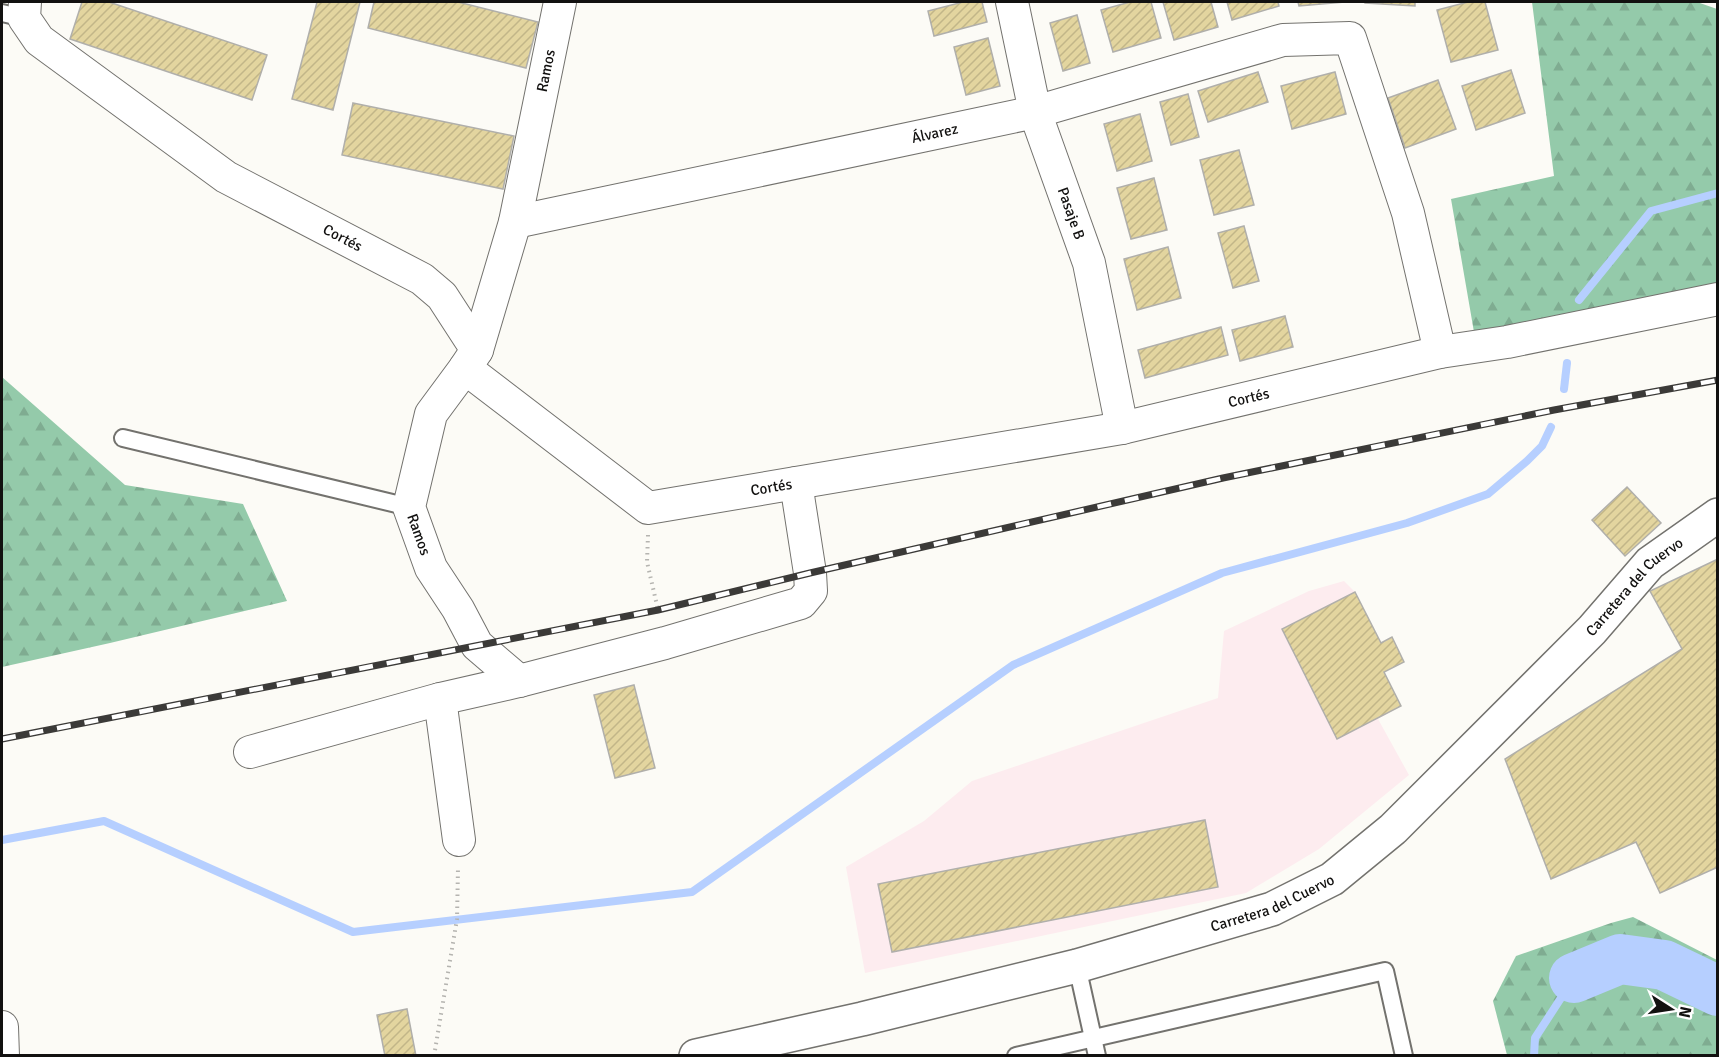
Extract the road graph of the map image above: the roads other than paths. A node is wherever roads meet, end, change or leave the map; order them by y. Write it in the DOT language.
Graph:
graph roads {
  1 [pos="560,2"];
  2 [pos="1012,2"];
  3 [pos="17,11"];
  4 [pos="1035,112"];
  5 [pos="515,222"];
  6 [pos="1718,298"];
  7 [pos="1440,352"];
  8 [pos="471,359"];
  9 [pos="1122,428"];
  10 [pos="123,438"];
  11 [pos="796,483"];
  12 [pos="409,507"];
  13 [pos="1718,515"];
  14 [pos="519,681"];
  15 [pos="441,699"];
  16 [pos="250,752"];
  17 [pos="459,840"];
  18 [pos="1077,966"];
  19 [pos="2,1028"];
  20 [pos="1093,1038"];
  21 [pos="3,1056"];
  22 [pos="696,1056"];
  23 [pos="1016,1056"];
  24 [pos="1097,1056"];
  25 [pos="1404,1056"];
  1 -- 5 [label="street, Ramos"];
  2 -- 4 [label="street, Pasaje B"];
  3 -- 8 [label="street, Cortés"];
  4 -- 5 [label="street, Álvarez"];
  4 -- 7 [label="street, Álvarez"];
  4 -- 9 [label="street, Pasaje B"];
  5 -- 8 [label="street, Ramos"];
  6 -- 7 [label="street, Cortés"];
  7 -- 9 [label="street, Cortés"];
  8 -- 11 [label="street, Cortés"];
  8 -- 12 [label="street, Ramos"];
  9 -- 11 [label="street, Cortés"];
  10 -- 12 [label="lane"];
  11 -- 14 [label="street"];
  12 -- 14 [label="street, Ramos"];
  13 -- 18 [label="street, Carretera del Cuervo"];
  14 -- 15 [label="street"];
  15 -- 16 [label="street"];
  15 -- 17 [label="street"];
  18 -- 20 [label="lane"];
  18 -- 22 [label="street, Carretera del Cuervo"];
  19 -- 21 [label="street"];
  20 -- 23 [label="lane"];
  20 -- 24 [label="lane"];
  20 -- 25 [label="lane"];
}
